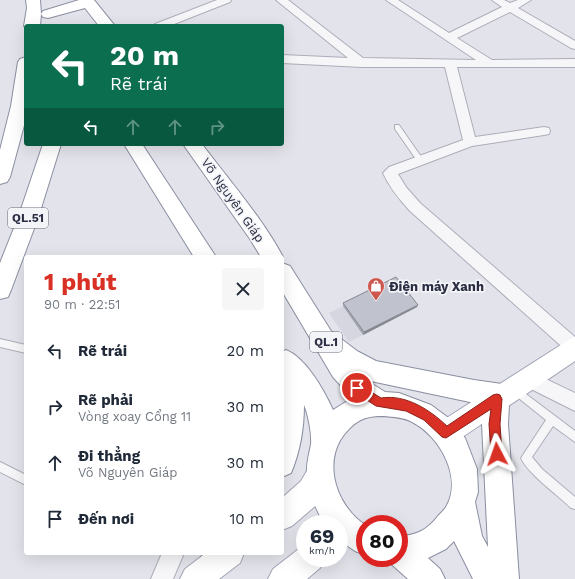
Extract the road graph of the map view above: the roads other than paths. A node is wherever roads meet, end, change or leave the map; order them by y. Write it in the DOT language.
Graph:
graph roads {
  1 [pos="28,0"];
  2 [pos="33,0"];
  3 [pos="38,0"];
  4 [pos="193,0"];
  5 [pos="226,0"];
  6 [pos="300,0"];
  7 [pos="391,0"];
  8 [pos="497,0"];
  9 [pos="526,0"];
  10 [pos="87,1"];
  11 [pos="284,2"];
  12 [pos="64,5"];
  13 [pos="510,7"];
  14 [pos="203,9"];
  15 [pos="52,20"];
  16 [pos="32,22"];
  17 [pos="63,24"];
  18 [pos="105,24"];
  19 [pos="167,24"];
  20 [pos="449,37"];
  21 [pos="575,46"];
  22 [pos="284,59"];
  23 [pos="362,63"];
  24 [pos="450,63"];
  25 [pos="575,63"];
  26 [pos="490,64"];
  27 [pos="24,85"];
  28 [pos="397,127"];
  29 [pos="544,131"];
  30 [pos="470,142"];
  31 [pos="51,146"];
  32 [pos="134,146"];
  33 [pos="193,146"];
  34 [pos="420,160"];
  35 [pos="0,177"];
  36 [pos="204,255"];
  37 [pos="271,255"];
  38 [pos="284,275"];
  39 [pos="0,290"];
  40 [pos="325,339"];
  41 [pos="0,343"];
  42 [pos="575,348"];
  43 [pos="24,349"];
  44 [pos="284,358"];
  45 [pos="284,368"];
  46 [pos="510,390"];
  47 [pos="575,402"];
  48 [pos="380,403"];
  49 [pos="552,419"];
  50 [pos="446,433"];
  51 [pos="575,437"];
  52 [pos="324,445"];
  53 [pos="284,456"];
  54 [pos="0,467"];
  55 [pos="320,473"];
  56 [pos="24,479"];
  57 [pos="462,504"];
  58 [pos="575,504"];
  59 [pos="284,514"];
  60 [pos="354,540"];
  61 [pos="408,550"];
  62 [pos="172,555"];
  63 [pos="408,559"];
  64 [pos="298,567"];
  65 [pos="162,579"];
  66 [pos="283,579"];
  67 [pos="430,579"];
  68 [pos="491,579"];
  69 [pos="504,579"];
  1 -- 16 [label="main road"];
  2 -- 16 [label="main road"];
  3 -- 15 [label="main road"];
  4 -- 14 [label="street"];
  5 -- 14 [label="street"];
  6 -- 11 [label="street"];
  7 -- 20 [label="street"];
  8 -- 13 [label="street"];
  9 -- 13 [label="street"];
  10 -- 12 [label="main road"];
  10 -- 18 [label="main road"];
  11 -- 23 [label="street"];
  12 -- 15 [label="main road"];
  12 -- 17 [label="main road"];
  13 -- 20 [label="street"];
  13 -- 21 [label="street"];
  14 -- 19 [label="street"];
  20 -- 26 [label="street"];
  22 -- 23 [label="street"];
  23 -- 24 [label="street"];
  24 -- 26 [label="street"];
  24 -- 30 [label="street"];
  25 -- 26 [label="street"];
  27 -- 35 [label="main road"];
  28 -- 34 [label="lane"];
  29 -- 30 [label="street"];
  30 -- 34 [label="street"];
  31 -- 39 [label="main road, QL.51"];
  32 -- 36 [label="main road"];
  33 -- 37 [label="main road, Võ Nguyên Giáp"];
  34 -- 42 [label="street"];
  38 -- 40 [label="main road, QL.1"];
  40 -- 46 [label="main road"];
  40 -- 48 [label="main road, QL.1"];
  41 -- 43 [label="lane"];
  42 -- 46 [label="main road"];
  44 -- 52 [label="main road, QL.1"];
  45 -- 53 [label="main road"];
  46 -- 47 [label="street"];
  46 -- 49 [label="lane"];
  46 -- 50 [label="main road"];
  46 -- 69 [label="main road"];
  48 -- 50 [label="main road, QL.1"];
  48 -- 52 [label="main road, QL.1"];
  49 -- 51 [label="lane"];
  49 -- 58 [label="lane"];
  50 -- 57 [label="main road, QL.1"];
  52 -- 55 [label="main road, QL.1"];
  54 -- 56 [label="lane"];
  55 -- 59 [label="main road"];
  55 -- 60 [label="main road, QL.1"];
  57 -- 61 [label="main road, QL.1"];
  57 -- 68 [label="main road, QL.1"];
  62 -- 65 [label="street"];
  63 -- 67 [label="main road, QL.1"];
  64 -- 66 [label="main road"];
}
